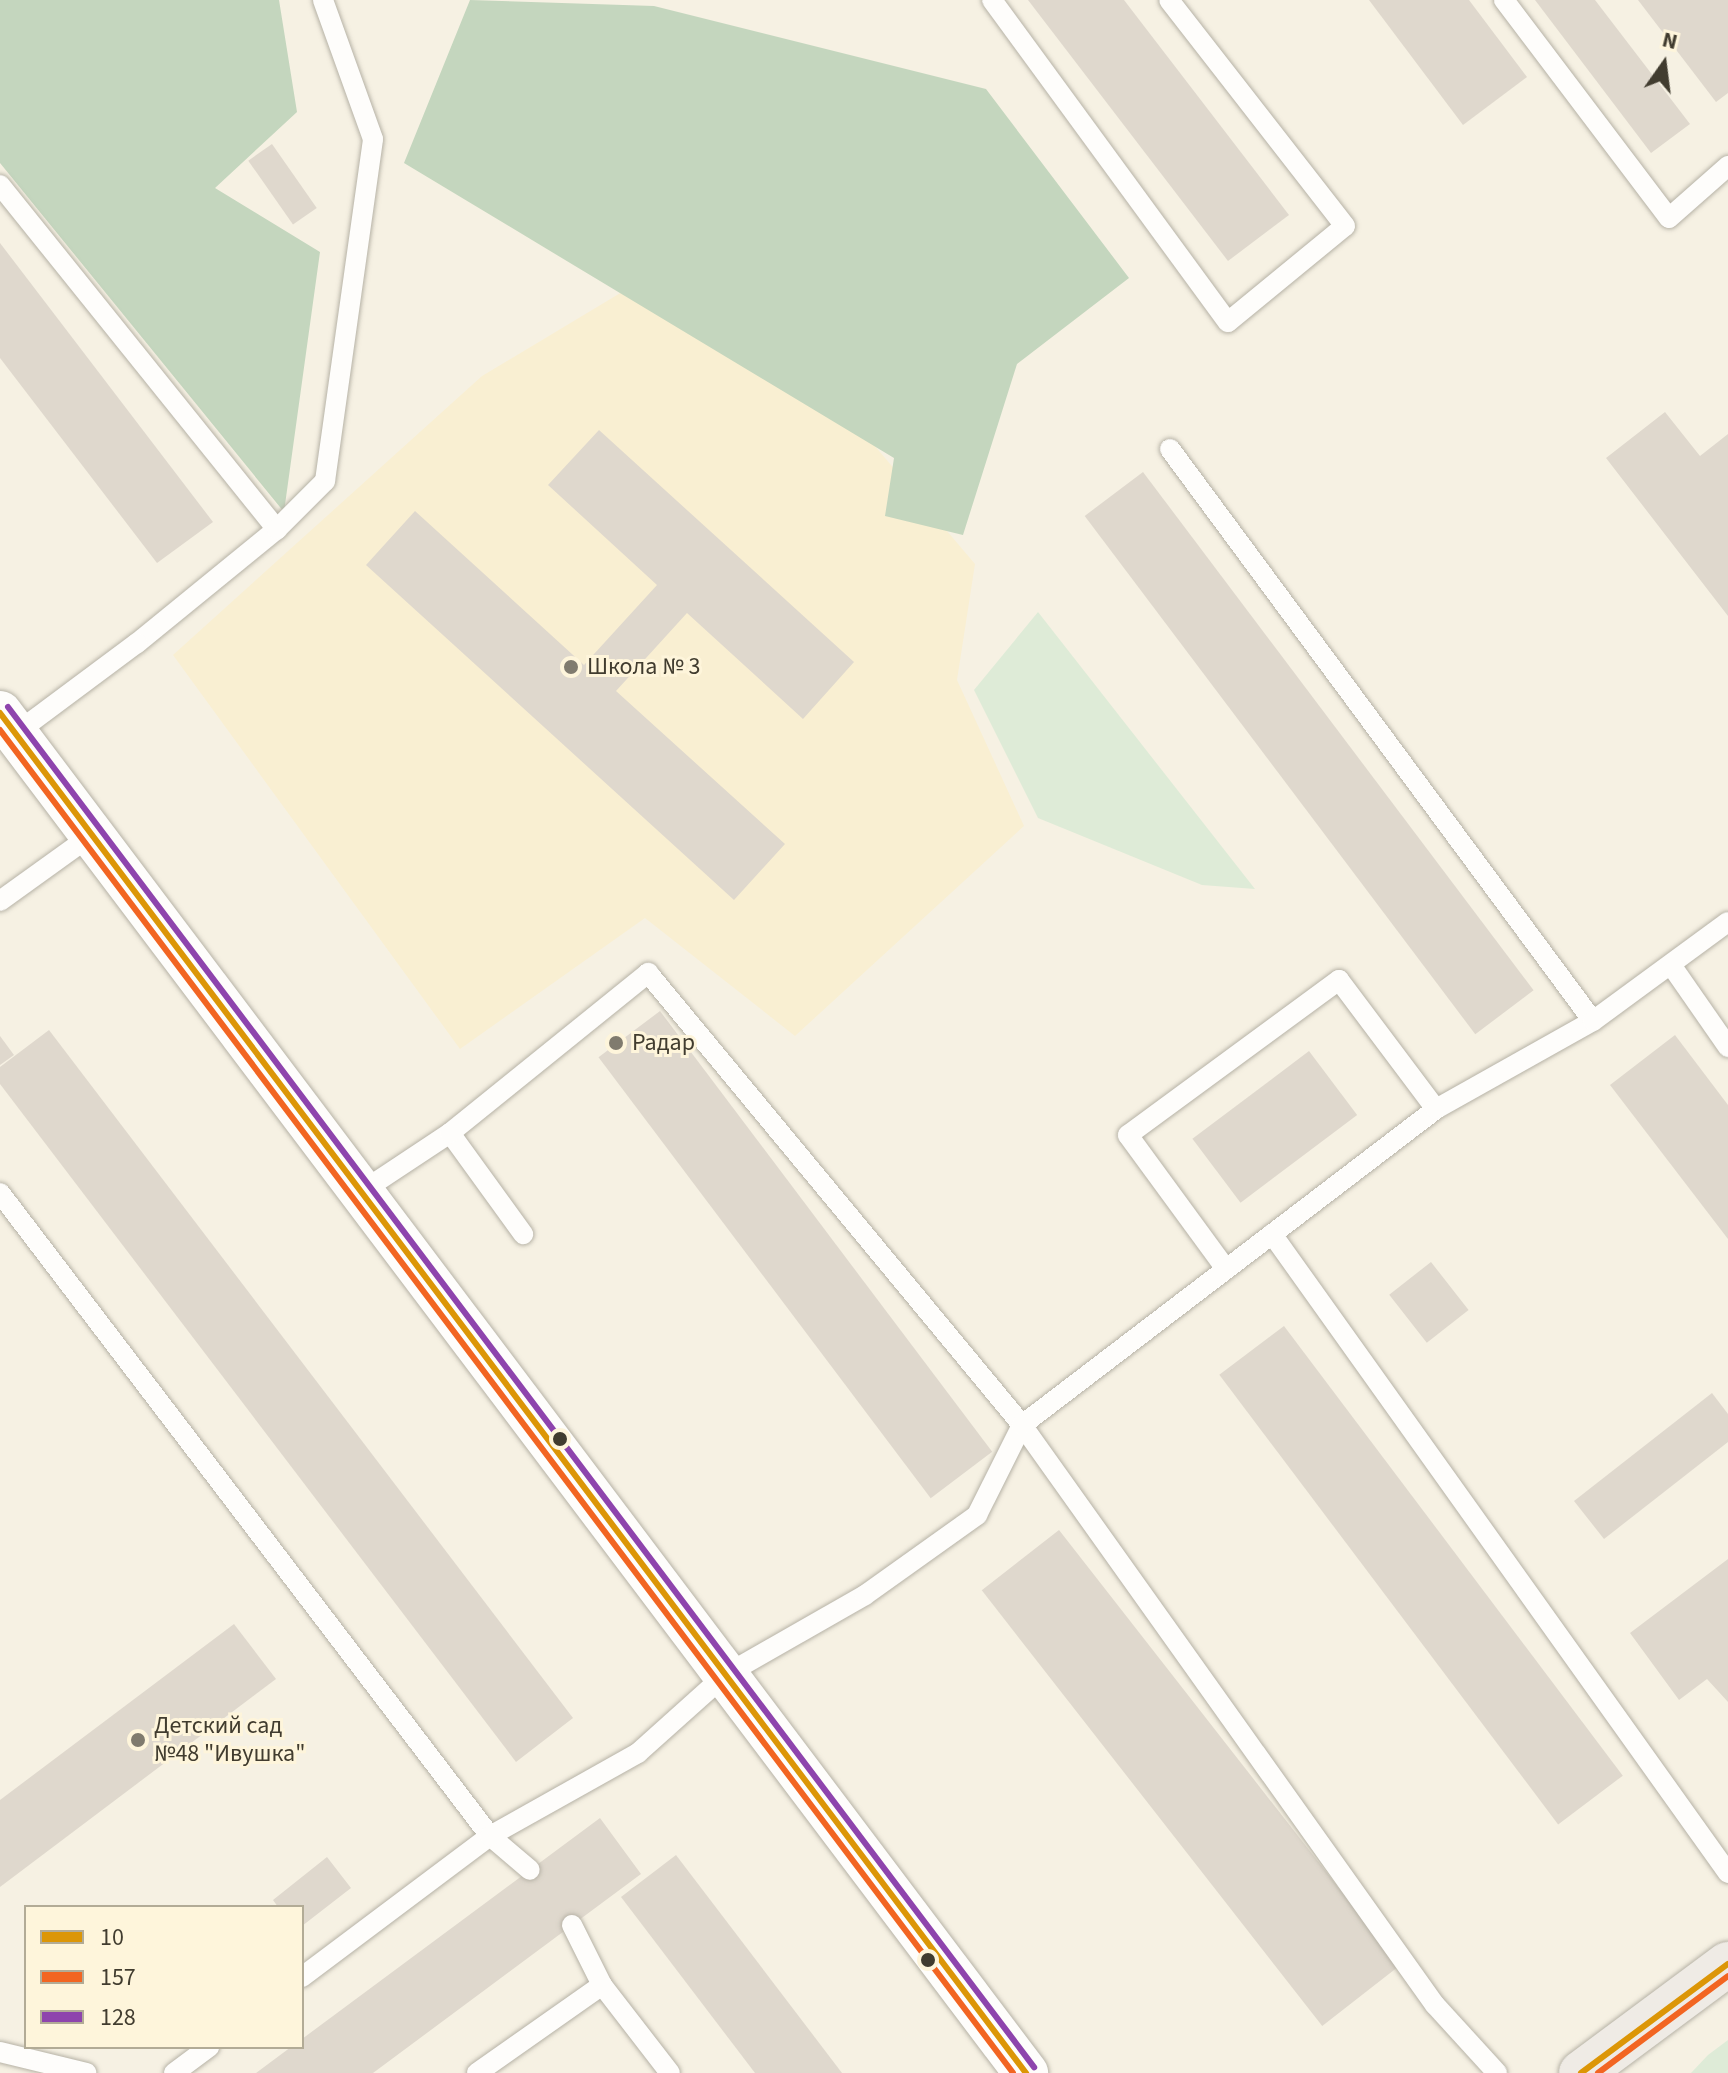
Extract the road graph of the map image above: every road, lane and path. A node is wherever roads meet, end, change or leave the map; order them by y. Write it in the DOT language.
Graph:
graph roads {
  1 [pos="323,0"];
  2 [pos="1169,0"];
  3 [pos="1504,0"];
  4 [pos="998,2"];
  5 [pos="1728,166"];
  6 [pos="0,185"];
  7 [pos="1170,449"];
  8 [pos="277,529"];
  9 [pos="8,723"];
  10 [pos="92,835"];
  11 [pos="0,901"];
  12 [pos="1728,922"];
  13 [pos="1671,965"];
  14 [pos="1593,1021"];
  15 [pos="1728,1047"];
  16 [pos="1436,1109"];
  17 [pos="450,1133"];
  18 [pos="361,1192"];
  19 [pos="0,1193"];
  20 [pos="523,1234"];
  21 [pos="1272,1234"];
  22 [pos="1226,1269"];
  23 [pos="1022,1425"];
  24 [pos="725,1675"];
  25 [pos="490,1836"];
  26 [pos="530,1870"];
  27 [pos="1728,1873"];
  28 [pos="572,1925"];
  29 [pos="1728,1964"];
  30 [pos="304,1976"];
  31 [pos="602,1985"];
  32 [pos="206,2049"];
  33 [pos="0,2052"];
  34 [pos="87,2073"];
  35 [pos="174,2073"];
  36 [pos="477,2073"];
  37 [pos="670,2073"];
  38 [pos="1026,2073"];
  39 [pos="1497,2073"];
  40 [pos="1581,2073"];
  1 -- 8 [label="lane"];
  2 -- 4 [label="lane"];
  3 -- 5 [label="lane"];
  6 -- 8 [label="lane"];
  7 -- 14 [label="lane"];
  8 -- 9 [label="lane"];
  9 -- 10 [label="street"];
  10 -- 11 [label="lane"];
  10 -- 18 [label="street"];
  12 -- 13 [label="lane"];
  13 -- 14 [label="lane"];
  13 -- 15 [label="lane"];
  14 -- 16 [label="lane"];
  16 -- 21 [label="lane"];
  16 -- 22 [label="lane"];
  17 -- 18 [label="lane"];
  17 -- 20 [label="lane"];
  17 -- 23 [label="lane"];
  18 -- 24 [label="street"];
  19 -- 25 [label="lane"];
  21 -- 22 [label="lane"];
  21 -- 27 [label="lane"];
  22 -- 23 [label="lane"];
  23 -- 24 [label="lane"];
  23 -- 39 [label="lane"];
  24 -- 25 [label="lane"];
  24 -- 38 [label="street"];
  25 -- 26 [label="lane"];
  25 -- 30 [label="lane"];
  28 -- 31 [label="lane"];
  29 -- 40 [label="main road"];
  31 -- 36 [label="lane"];
  31 -- 37 [label="lane"];
  32 -- 35 [label="lane"];
  33 -- 34 [label="lane"];
}
